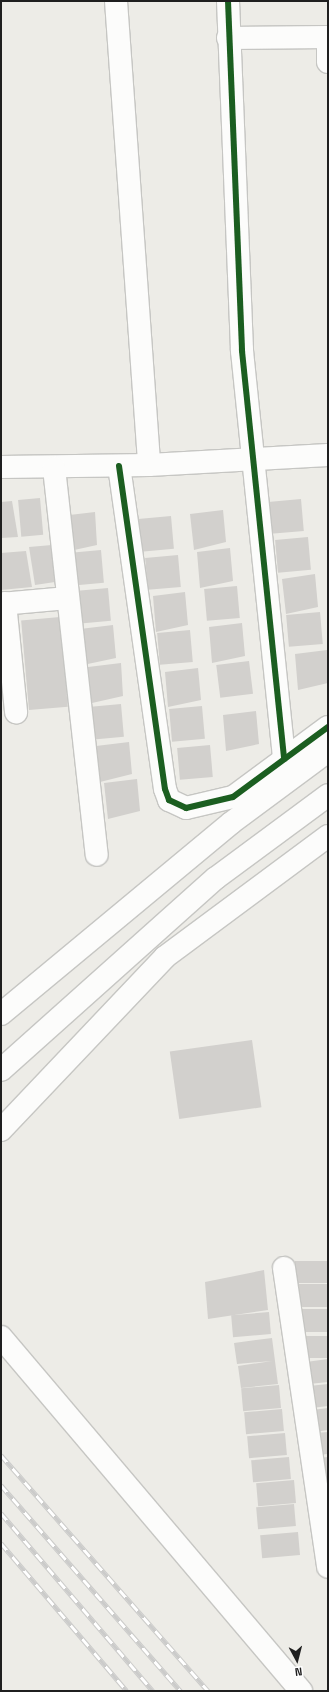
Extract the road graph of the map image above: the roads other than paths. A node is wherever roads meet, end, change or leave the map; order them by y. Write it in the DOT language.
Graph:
graph roads {
  1 [pos="116,1"];
  2 [pos="228,1"];
  3 [pos="328,37"];
  4 [pos="228,38"];
  5 [pos="328,48"];
  6 [pos="328,62"];
  7 [pos="328,455"];
  8 [pos="254,461"];
  9 [pos="149,465"];
  10 [pos="120,466"];
  11 [pos="1,467"];
  12 [pos="54,468"];
  13 [pos="68,598"];
  14 [pos="3,604"];
  15 [pos="16,712"];
  16 [pos="328,727"];
  17 [pos="328,751"];
  18 [pos="284,760"];
  19 [pos="328,795"];
  20 [pos="328,836"];
  21 [pos="97,855"];
  22 [pos="1,1014"];
  23 [pos="1,1070"];
  24 [pos="1,1130"];
  25 [pos="284,1268"];
  26 [pos="1,1337"];
  27 [pos="328,1567"];
  28 [pos="301,1691"];
  1 -- 9 [label="street"];
  2 -- 4 [label="street"];
  3 -- 4 [label="street"];
  4 -- 8 [label="street"];
  5 -- 6 [label="street"];
  7 -- 8 [label="street"];
  8 -- 9 [label="street"];
  8 -- 18 [label="street"];
  9 -- 10 [label="street"];
  10 -- 12 [label="street"];
  10 -- 18 [label="street"];
  11 -- 12 [label="street"];
  12 -- 13 [label="street"];
  13 -- 14 [label="street"];
  13 -- 21 [label="street"];
  14 -- 15 [label="street"];
  16 -- 18 [label="street"];
  17 -- 22 [label="street"];
  19 -- 23 [label="street"];
  20 -- 24 [label="street"];
  25 -- 27 [label="street"];
  26 -- 28 [label="street"];
}
